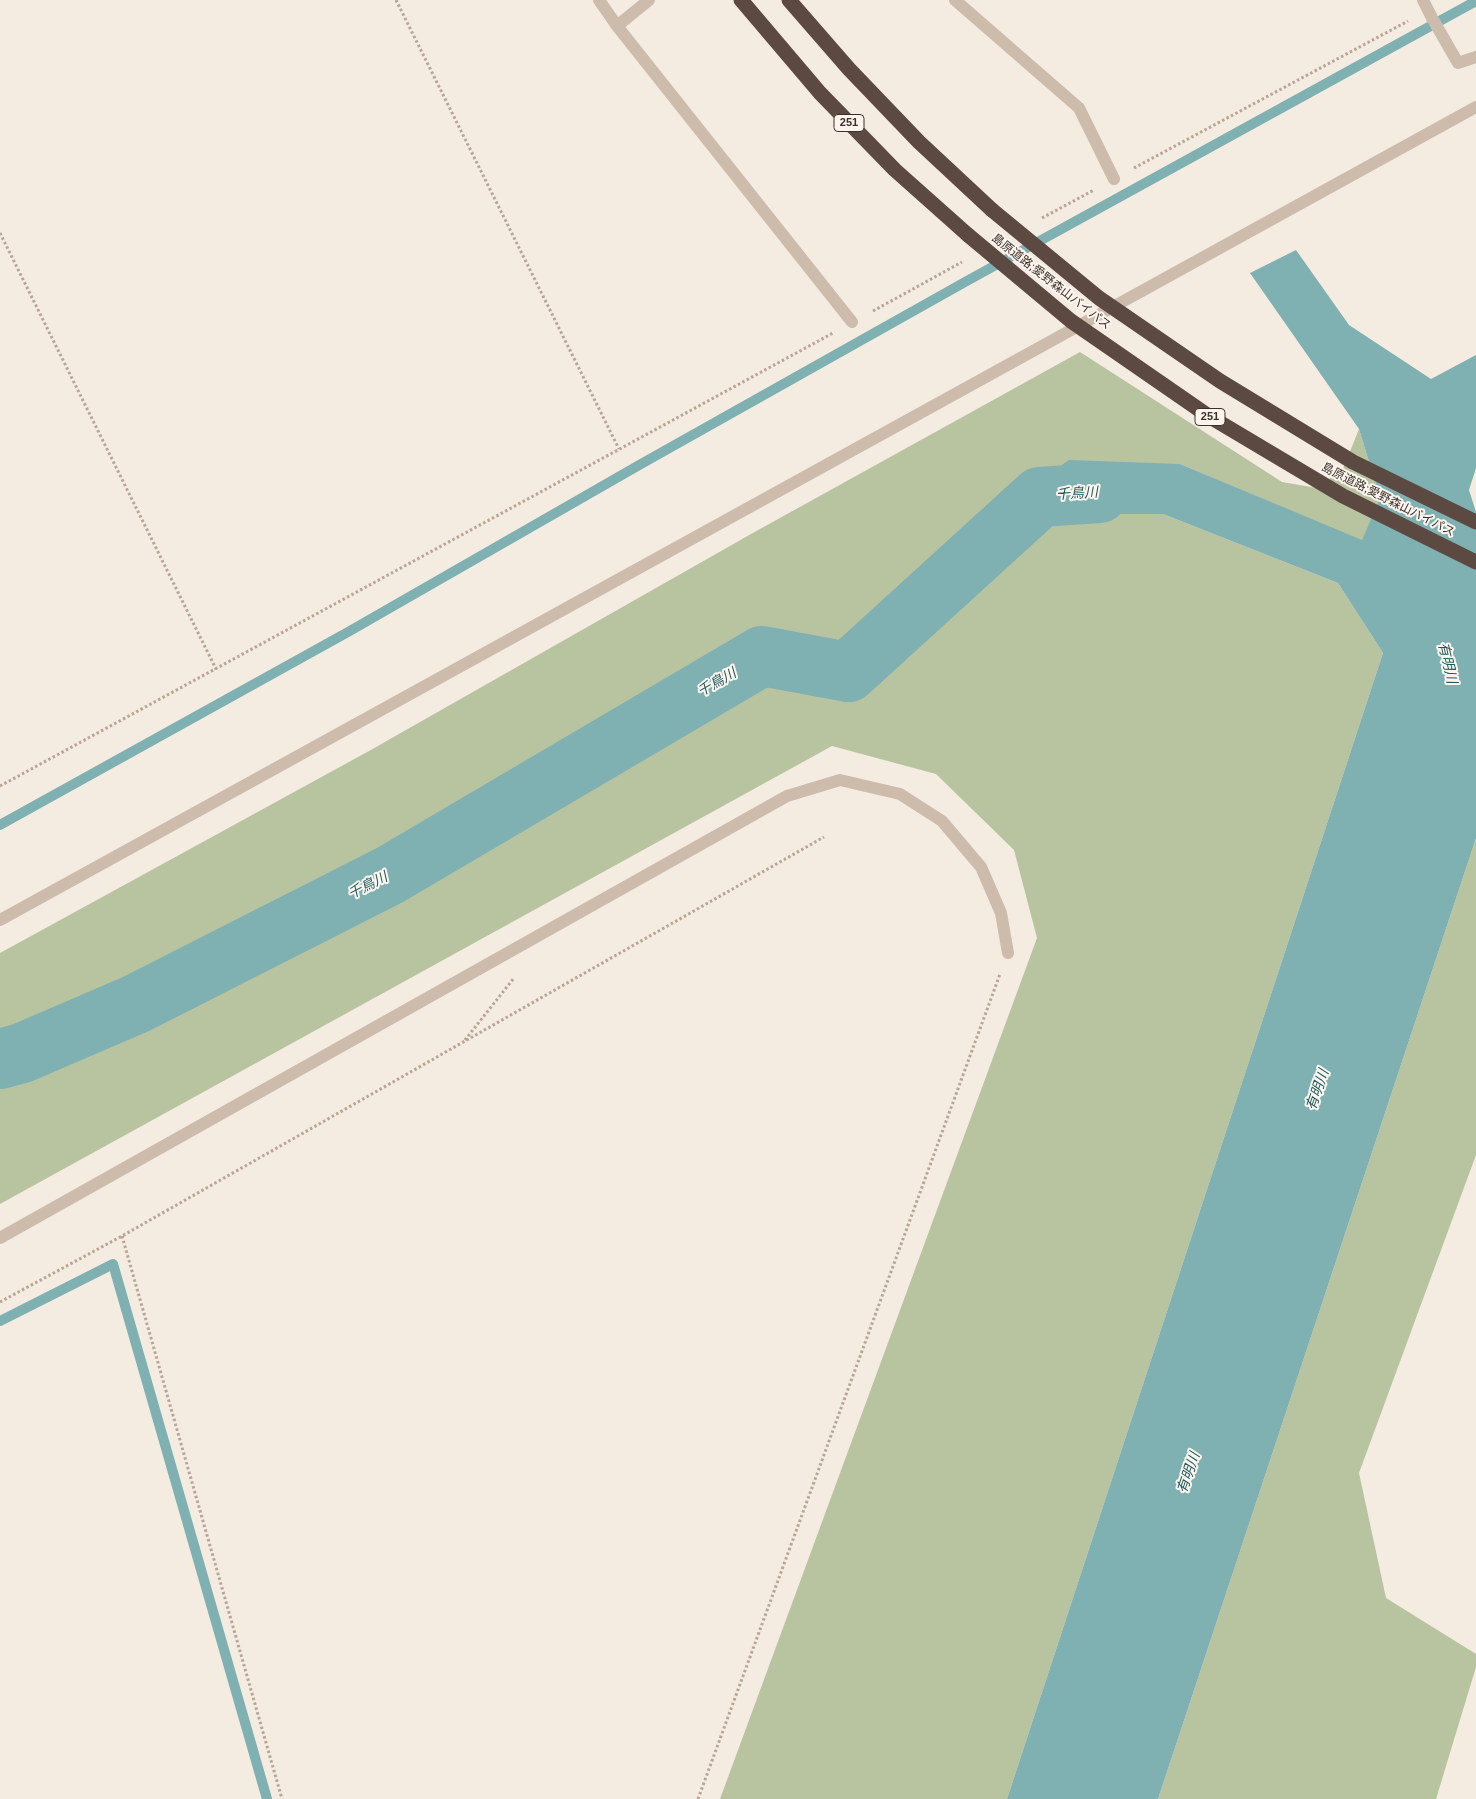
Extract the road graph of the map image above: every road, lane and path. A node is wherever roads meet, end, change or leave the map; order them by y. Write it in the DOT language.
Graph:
graph roads {
  1 [pos="396,0"];
  2 [pos="599,0"];
  3 [pos="649,0"];
  4 [pos="741,0"];
  5 [pos="789,0"];
  6 [pos="955,0"];
  7 [pos="1428,9"];
  8 [pos="617,26"];
  9 [pos="1476,57"];
  10 [pos="1476,108"];
  11 [pos="1114,179"];
  12 [pos="1036,222"];
  13 [pos="0,233"];
  14 [pos="966,260"];
  15 [pos="852,322"];
  16 [pos="619,449"];
  17 [pos="1476,522"];
  18 [pos="1476,562"];
  19 [pos="216,669"];
  20 [pos="0,786"];
  21 [pos="824,837"];
  22 [pos="0,920"];
  23 [pos="1008,953"];
  24 [pos="519,972"];
  25 [pos="463,1042"];
  26 [pos="122,1236"];
  27 [pos="0,1238"];
  28 [pos="0,1302"];
  29 [pos="282,1799"];
  30 [pos="698,1799"];
  1 -- 16 [label="path"];
  2 -- 8 [label="street"];
  3 -- 8 [label="street"];
  4 -- 18 [label="highway, 島原道路;愛野森山バイパス / 251, bridge"];
  5 -- 17 [label="highway, 島原道路;愛野森山バイパス, bridge"];
  6 -- 11 [label="street"];
  7 -- 9 [label="street"];
  7 -- 11 [label="path"];
  8 -- 15 [label="street"];
  10 -- 22 [label="street"];
  11 -- 12 [label="path"];
  13 -- 19 [label="path"];
  14 -- 15 [label="path"];
  15 -- 16 [label="path"];
  16 -- 19 [label="path"];
  19 -- 20 [label="path"];
  21 -- 25 [label="path"];
  23 -- 27 [label="street"];
  23 -- 30 [label="path"];
  24 -- 25 [label="path"];
  25 -- 26 [label="path"];
  26 -- 28 [label="path"];
  26 -- 29 [label="path"];
}
